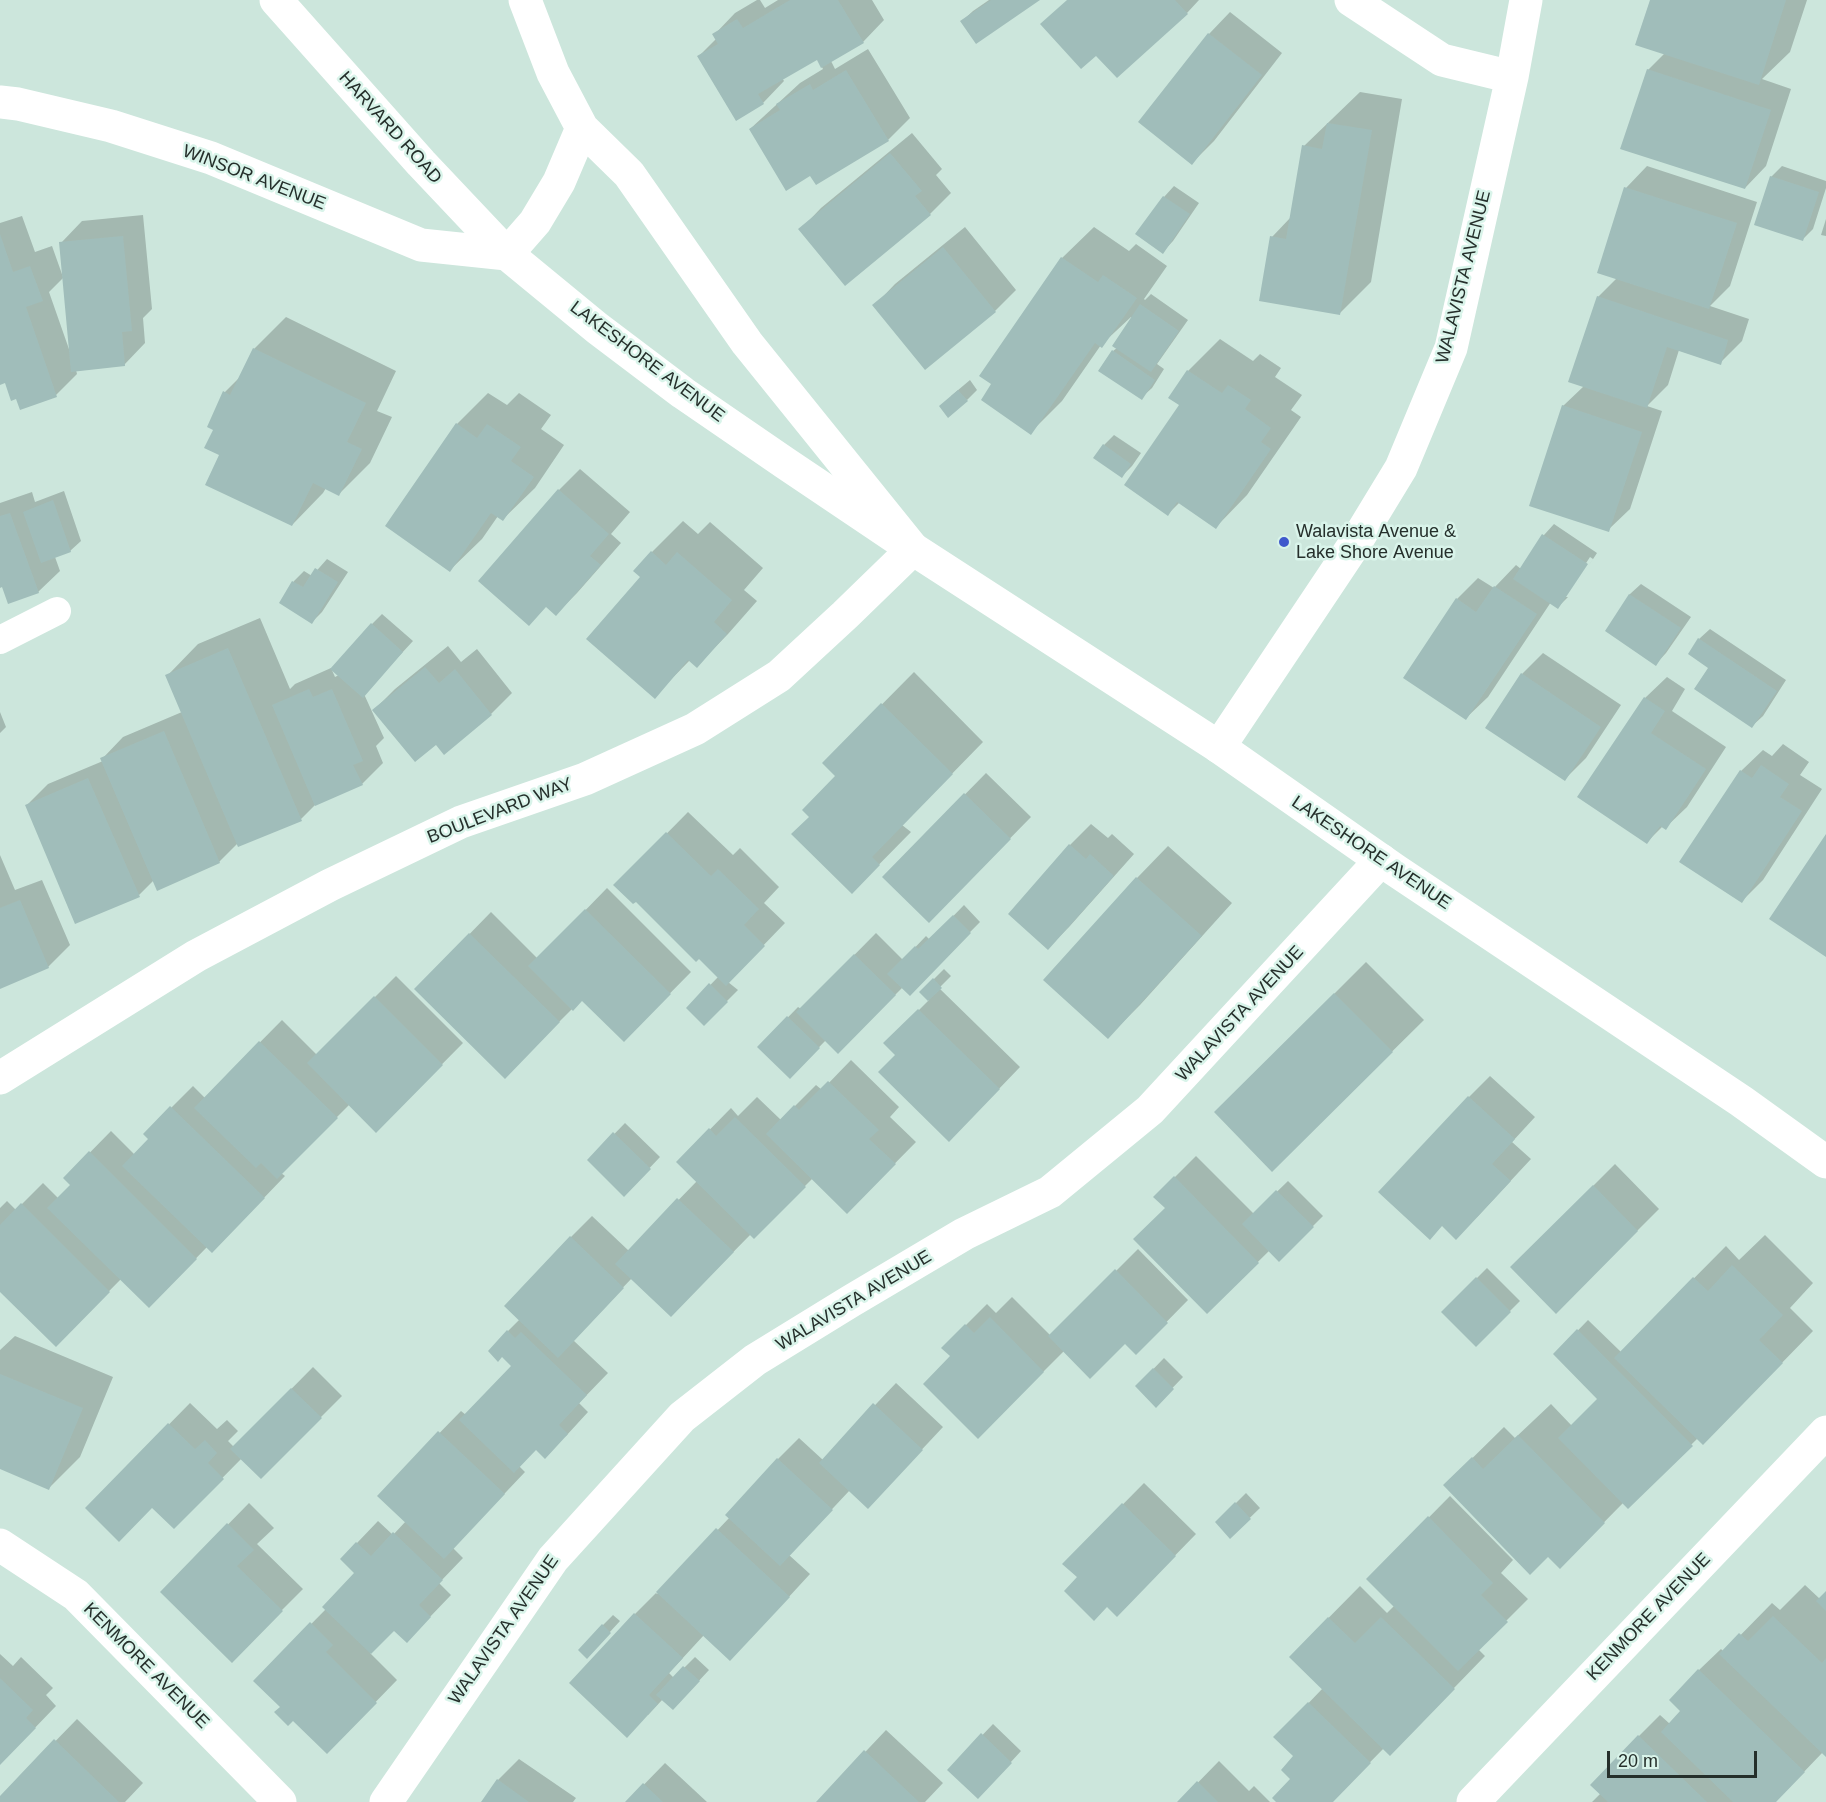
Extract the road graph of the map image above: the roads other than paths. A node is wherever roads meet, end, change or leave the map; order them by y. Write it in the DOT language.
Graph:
graph roads {
  1 [pos="276,0"];
  2 [pos="525,0"];
  3 [pos="1351,0"];
  4 [pos="1526,0"];
  5 [pos="1512,77"];
  6 [pos="0,102"];
  7 [pos="582,128"];
  8 [pos="507,254"];
  9 [pos="913,549"];
  10 [pos="57,611"];
  11 [pos="0,640"];
  12 [pos="1219,747"];
  13 [pos="1381,860"];
  14 [pos="0,1078"];
  15 [pos="1826,1162"];
  16 [pos="1826,1432"];
  17 [pos="0,1545"];
  18 [pos="280,1802"];
  19 [pos="386,1802"];
  20 [pos="1473,1802"];
  1 -- 8 [label="street, HARVARD ROAD"];
  2 -- 7 [label="street, LAKESHORE AVENUE"];
  3 -- 5 [label="street"];
  4 -- 5 [label="street, WALAVISTA AVENUE"];
  5 -- 12 [label="street, WALAVISTA AVENUE"];
  6 -- 8 [label="street, WINSOR AVENUE"];
  7 -- 8 [label="street"];
  7 -- 9 [label="street, LAKESHORE AVENUE"];
  8 -- 9 [label="street, LAKESHORE AVENUE"];
  9 -- 12 [label="street, LAKESHORE AVENUE"];
  9 -- 14 [label="street, BOULEVARD WAY"];
  10 -- 11 [label="lane"];
  12 -- 13 [label="street, LAKESHORE AVENUE"];
  13 -- 15 [label="street, LAKESHORE AVENUE"];
  13 -- 19 [label="street, WALAVISTA AVENUE"];
  16 -- 20 [label="street, KENMORE AVENUE"];
  17 -- 18 [label="street, KENMORE AVENUE"];
}
